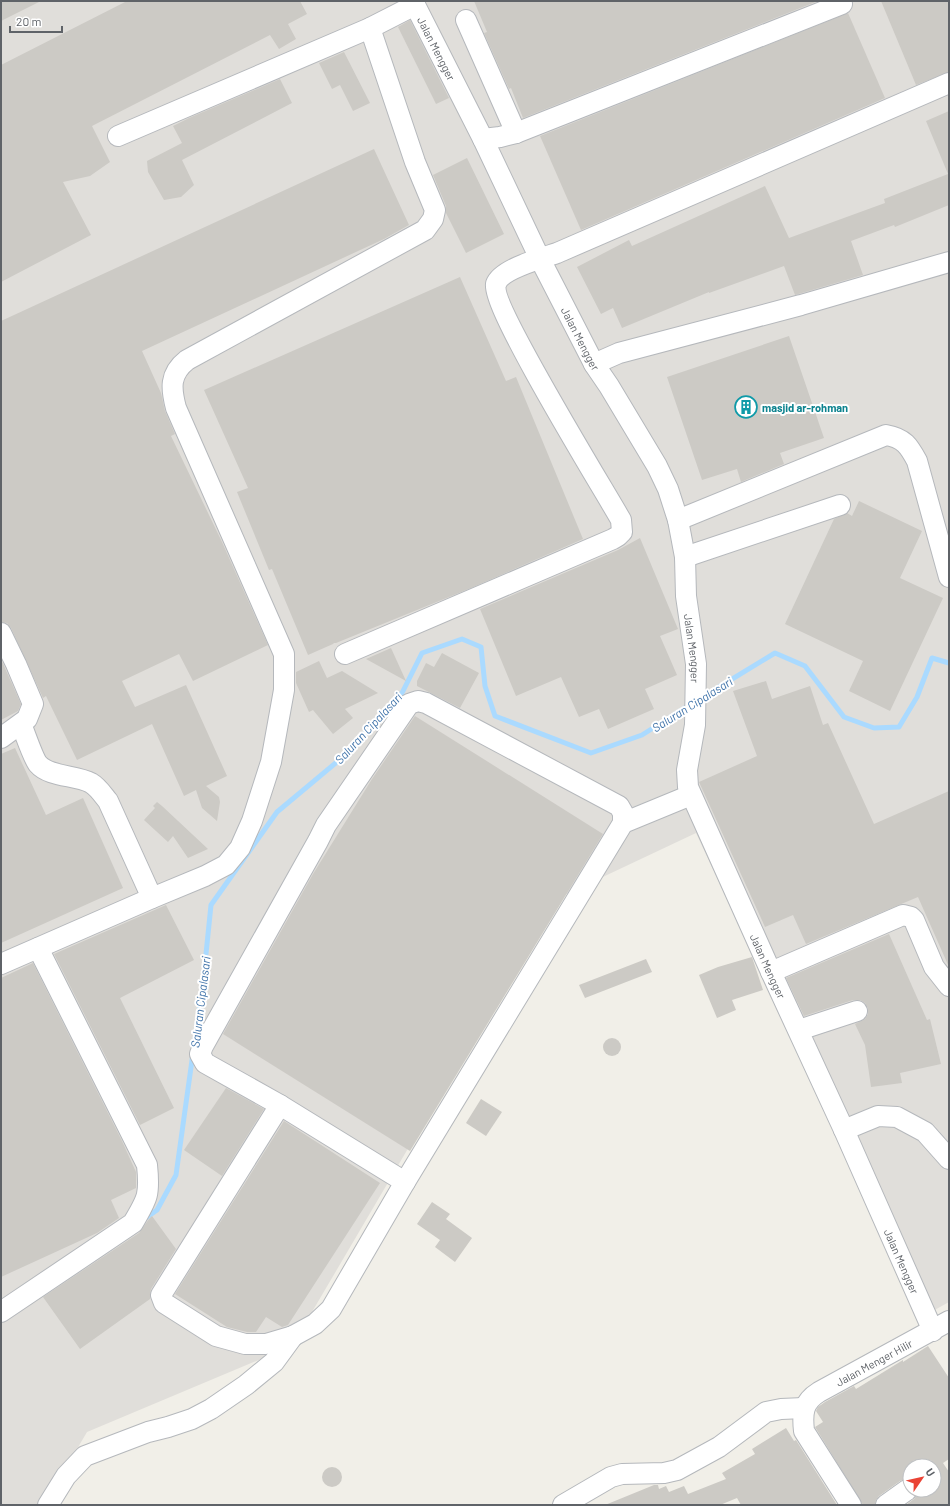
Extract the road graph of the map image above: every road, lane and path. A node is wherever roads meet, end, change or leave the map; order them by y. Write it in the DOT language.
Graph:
graph roads {
  1 [pos="414,3"];
  2 [pos="842,4"];
  3 [pos="466,20"];
  4 [pos="370,28"];
  5 [pos="949,83"];
  6 [pos="516,133"];
  7 [pos="118,136"];
  8 [pos="483,139"];
  9 [pos="540,258"];
  10 [pos="949,262"];
  11 [pos="594,364"];
  12 [pos="840,505"];
  13 [pos="678,520"];
  14 [pos="685,557"];
  15 [pos="949,577"];
  16 [pos="1,633"];
  17 [pos="345,654"];
  18 [pos="21,724"];
  19 [pos="1,738"];
  20 [pos="691,794"];
  21 [pos="623,823"];
  22 [pos="152,898"];
  23 [pos="38,948"];
  24 [pos="1,964"];
  25 [pos="771,972"];
  26 [pos="949,986"];
  27 [pos="858,1011"];
  28 [pos="799,1030"];
  29 [pos="280,1105"];
  30 [pos="844,1130"];
  31 [pos="949,1159"];
  32 [pos="405,1182"];
  33 [pos="1,1312"];
  34 [pos="941,1326"];
  35 [pos="293,1336"];
  36 [pos="804,1408"];
  37 [pos="902,1494"];
  38 [pos="48,1505"];
  39 [pos="563,1505"];
  40 [pos="851,1505"];
  41 [pos="886,1505"];
  1 -- 4 [label="street"];
  1 -- 8 [label="street, Jalan Mengger"];
  2 -- 6 [label="street"];
  3 -- 6 [label="street"];
  4 -- 7 [label="street"];
  4 -- 22 [label="street"];
  5 -- 9 [label="street"];
  6 -- 8 [label="street"];
  8 -- 9 [label="street, Jalan Mengger"];
  9 -- 11 [label="street, Jalan Mengger"];
  9 -- 17 [label="street"];
  10 -- 11 [label="street"];
  11 -- 13 [label="street, Jalan Mengger"];
  12 -- 14 [label="street"];
  13 -- 14 [label="street, Jalan Mengger"];
  13 -- 15 [label="street"];
  14 -- 20 [label="street, Jalan Mengger"];
  16 -- 18 [label="street"];
  18 -- 19 [label="street"];
  18 -- 22 [label="street"];
  20 -- 21 [label="street"];
  20 -- 25 [label="street, Jalan Mengger"];
  21 -- 29 [label="street"];
  21 -- 32 [label="street"];
  22 -- 23 [label="street"];
  23 -- 24 [label="street"];
  23 -- 33 [label="street"];
  25 -- 26 [label="street"];
  25 -- 28 [label="street, Jalan Mengger"];
  27 -- 28 [label="street"];
  28 -- 30 [label="street, Jalan Mengger"];
  29 -- 32 [label="street"];
  29 -- 35 [label="street"];
  30 -- 31 [label="street"];
  30 -- 34 [label="street, Jalan Mengger"];
  32 -- 35 [label="street"];
  34 -- 36 [label="street, Jalan Menger Hilir"];
  35 -- 38 [label="street"];
  36 -- 39 [label="street"];
  36 -- 40 [label="street"];
  37 -- 41 [label="street"];
}
